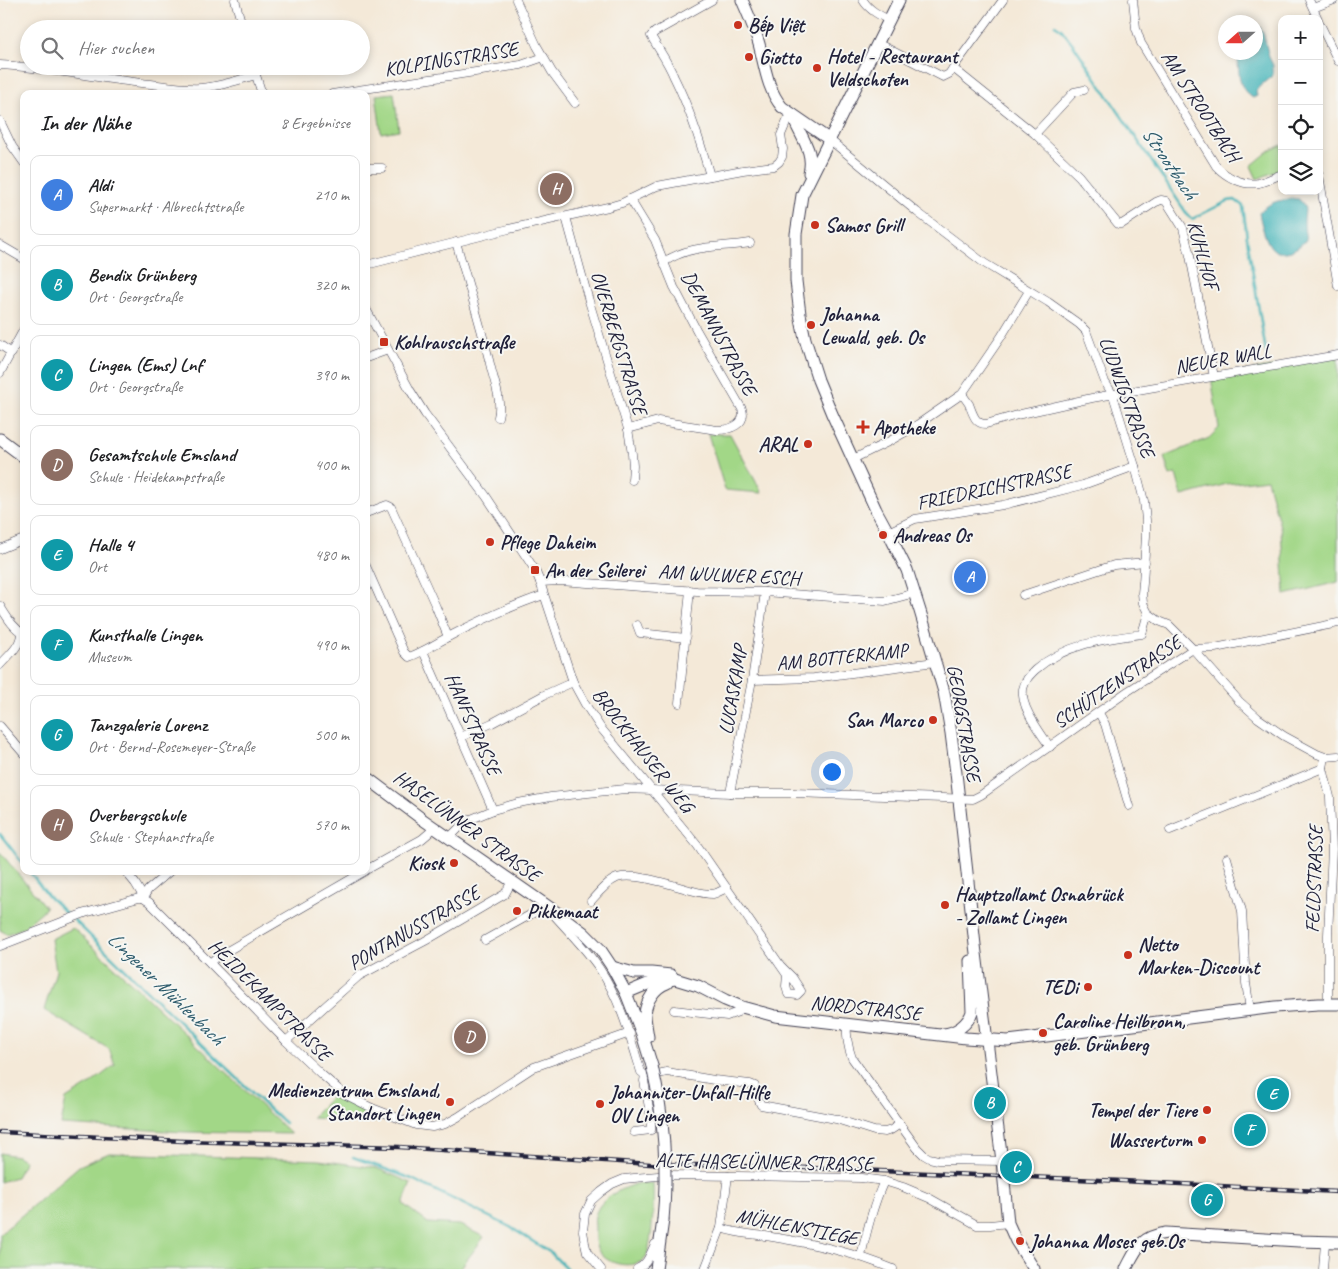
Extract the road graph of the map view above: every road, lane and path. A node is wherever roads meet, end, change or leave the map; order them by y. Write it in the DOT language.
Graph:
graph roads {
  1 [pos="235,0"];
  2 [pos="516,0"];
  3 [pos="712,0"];
  4 [pos="742,0"];
  5 [pos="863,0"];
  6 [pos="899,0"];
  7 [pos="1003,0"];
  8 [pos="1133,0"];
  9 [pos="1309,0"];
  10 [pos="1334,0"];
  11 [pos="1313,8"];
  12 [pos="1316,15"];
  13 [pos="241,20"];
  14 [pos="889,20"];
  15 [pos="1323,29"];
  16 [pos="877,43"];
  17 [pos="544,57"];
  18 [pos="1338,61"];
  19 [pos="0,66"];
  20 [pos="20,67"];
  21 [pos="954,68"];
  22 [pos="81,75"];
  23 [pos="256,75"];
  24 [pos="261,90"];
  25 [pos="358,90"];
  26 [pos="1084,90"];
  27 [pos="576,103"];
  28 [pos="792,114"];
  29 [pos="0,121"];
  30 [pos="1035,134"];
  31 [pos="830,140"];
  32 [pos="20,158"];
  33 [pos="370,168"];
  34 [pos="382,168"];
  35 [pos="710,176"];
  36 [pos="1278,176"];
  37 [pos="807,184"];
  38 [pos="1322,195"];
  39 [pos="630,199"];
  40 [pos="566,217"];
  41 [pos="456,242"];
  42 [pos="750,243"];
  43 [pos="0,245"];
  44 [pos="20,257"];
  45 [pos="664,262"];
  46 [pos="370,264"];
  47 [pos="1338,286"];
  48 [pos="1029,291"];
  49 [pos="370,316"];
  50 [pos="20,337"];
  51 [pos="0,345"];
  52 [pos="388,350"];
  53 [pos="12,353"];
  54 [pos="1338,355"];
  55 [pos="370,357"];
  56 [pos="0,373"];
  57 [pos="1214,377"];
  58 [pos="962,394"];
  59 [pos="1113,395"];
  60 [pos="498,417"];
  61 [pos="628,429"];
  62 [pos="0,439"];
  63 [pos="20,454"];
  64 [pos="853,459"];
  65 [pos="1135,466"];
  66 [pos="632,480"];
  67 [pos="370,511"];
  68 [pos="888,532"];
  69 [pos="20,541"];
  70 [pos="0,548"];
  71 [pos="1145,562"];
  72 [pos="370,575"];
  73 [pos="540,582"];
  74 [pos="690,590"];
  75 [pos="765,592"];
  76 [pos="915,593"];
  77 [pos="544,595"];
  78 [pos="1023,595"];
  79 [pos="0,606"];
  80 [pos="1148,612"];
  81 [pos="1338,623"];
  82 [pos="638,625"];
  83 [pos="20,632"];
  84 [pos="448,637"];
  85 [pos="686,638"];
  86 [pos="20,641"];
  87 [pos="1193,649"];
  88 [pos="423,651"];
  89 [pos="935,662"];
  90 [pos="0,665"];
  91 [pos="752,680"];
  92 [pos="573,682"];
  93 [pos="679,703"];
  94 [pos="1099,713"];
  95 [pos="0,726"];
  96 [pos="461,737"];
  97 [pos="1050,747"];
  98 [pos="20,749"];
  99 [pos="1338,756"];
  100 [pos="1325,757"];
  101 [pos="1323,768"];
  102 [pos="370,780"];
  103 [pos="650,789"];
  104 [pos="730,793"];
  105 [pos="959,799"];
  106 [pos="1129,806"];
  107 [pos="494,810"];
  108 [pos="434,827"];
  109 [pos="1170,830"];
  110 [pos="449,838"];
  111 [pos="1335,849"];
  112 [pos="1227,858"];
  113 [pos="370,868"];
  114 [pos="128,875"];
  115 [pos="165,875"];
  116 [pos="358,875"];
  117 [pos="512,881"];
  118 [pos="727,888"];
  119 [pos="143,898"];
  120 [pos="591,900"];
  121 [pos="546,906"];
  122 [pos="485,940"];
  123 [pos="974,945"];
  124 [pos="0,946"];
  125 [pos="210,962"];
  126 [pos="780,965"];
  127 [pos="612,967"];
  128 [pos="675,979"];
  129 [pos="626,993"];
  130 [pos="1333,1004"];
  131 [pos="742,1007"];
  132 [pos="674,1010"];
  133 [pos="1250,1010"];
  134 [pos="847,1023"];
  135 [pos="630,1033"];
  136 [pos="645,1033"];
  137 [pos="925,1033"];
  138 [pos="987,1040"];
  139 [pos="286,1041"];
  140 [pos="653,1071"];
  141 [pos="900,1124"];
  142 [pos="634,1132"];
  143 [pos="1002,1161"];
  144 [pos="728,1176"];
  145 [pos="884,1181"];
  146 [pos="1008,1223"];
  147 [pos="721,1228"];
  148 [pos="1338,1242"];
  149 [pos="660,1243"];
  150 [pos="1325,1243"];
  151 [pos="861,1256"];
  152 [pos="601,1269"];
  153 [pos="637,1269"];
  154 [pos="656,1269"];
  155 [pos="705,1269"];
  156 [pos="893,1269"];
  157 [pos="1034,1269"];
  158 [pos="1126,1269"];
  159 [pos="1323,1269"];
  1 -- 13 [label="street"];
  2 -- 17 [label="street"];
  3 -- 35 [label="street"];
  4 -- 28 [label="main road"];
  5 -- 14 [label="street"];
  6 -- 14 [label="main road"];
  7 -- 21 [label="street"];
  8 -- 36 [label="street, AM STROOTBACH"];
  9 -- 11 [label="street"];
  10 -- 11 [label="street"];
  11 -- 12 [label="street"];
  14 -- 16 [label="main road"];
  15 -- 18 [label="street"];
  16 -- 21 [label="street"];
  16 -- 31 [label="main road"];
  17 -- 25 [label="street, KOLPINGSTRASSE"];
  17 -- 27 [label="street"];
  19 -- 20 [label="street"];
  21 -- 30 [label="street, KUHLHOF"];
  22 -- 23 [label="street"];
  23 -- 24 [label="street"];
  26 -- 30 [label="street"];
  28 -- 31 [label="main road"];
  28 -- 35 [label="street"];
  28 -- 37 [label="main road"];
  29 -- 32 [label="street"];
  30 -- 57 [label="street, KUHLHOF"];
  31 -- 37 [label="main road"];
  31 -- 48 [label="street, LUDWIGSTRASSE"];
  33 -- 34 [label="street"];
  35 -- 39 [label="street"];
  37 -- 64 [label="main road, GEORGSTRASSE"];
  38 -- 47 [label="street"];
  39 -- 40 [label="street"];
  39 -- 45 [label="street, DEMANNSTRASSE"];
  40 -- 41 [label="street"];
  40 -- 61 [label="street, OVERBERGSTRASSE"];
  41 -- 46 [label="street"];
  41 -- 60 [label="street"];
  42 -- 45 [label="street, DEMANNSTRASSE"];
  43 -- 44 [label="street"];
  45 -- 61 [label="street, DEMANNSTRASSE"];
  48 -- 58 [label="street"];
  48 -- 59 [label="street, LUDWIGSTRASSE"];
  49 -- 52 [label="street, BROCKHAUSER WEG"];
  50 -- 53 [label="street"];
  51 -- 53 [label="street"];
  52 -- 55 [label="street"];
  52 -- 73 [label="street, BROCKHAUSER WEG"];
  53 -- 56 [label="street"];
  54 -- 57 [label="street, NEUER WALL"];
  57 -- 59 [label="street, NEUER WALL"];
  58 -- 59 [label="street, NEUER WALL"];
  58 -- 64 [label="street"];
  59 -- 65 [label="street, LUDWIGSTRASSE"];
  61 -- 66 [label="street, OVERBERGSTRASSE"];
  62 -- 63 [label="main road"];
  64 -- 68 [label="main road, GEORGSTRASSE"];
  65 -- 68 [label="street, FRIEDRICHSTRASSE"];
  65 -- 71 [label="street, LUDWIGSTRASSE"];
  67 -- 84 [label="street"];
  68 -- 76 [label="main road, GEORGSTRASSE"];
  69 -- 70 [label="street"];
  71 -- 78 [label="street"];
  71 -- 80 [label="street, LUDWIGSTRASSE"];
  72 -- 88 [label="street"];
  73 -- 74 [label="street, AM WULWER ESCH"];
  73 -- 77 [label="street, BROCKHAUSER WEG"];
  74 -- 75 [label="street, AM WULWER ESCH"];
  74 -- 85 [label="street"];
  75 -- 76 [label="street, AM WULWER ESCH"];
  75 -- 91 [label="street, LUCASKAMP"];
  76 -- 89 [label="main road, GEORGSTRASSE"];
  77 -- 84 [label="street"];
  77 -- 92 [label="street, BROCKHAUSER WEG"];
  79 -- 83 [label="street"];
  80 -- 87 [label="street"];
  80 -- 97 [label="street"];
  81 -- 87 [label="street, SCHÜTZENSTRASSE"];
  82 -- 85 [label="street"];
  84 -- 88 [label="street"];
  85 -- 93 [label="street"];
  86 -- 90 [label="street"];
  87 -- 94 [label="street, SCHÜTZENSTRASSE"];
  87 -- 100 [label="street"];
  88 -- 96 [label="street, HANFSTRASSE"];
  89 -- 91 [label="street, AM BOTTERKAMP"];
  89 -- 105 [label="main road, GEORGSTRASSE"];
  91 -- 104 [label="street, LUCASKAMP"];
  92 -- 96 [label="street"];
  92 -- 103 [label="street, BROCKHAUSER WEG"];
  94 -- 97 [label="street, SCHÜTZENSTRASSE"];
  94 -- 106 [label="street"];
  95 -- 98 [label="street"];
  96 -- 107 [label="street, HANFSTRASSE"];
  97 -- 105 [label="street, SCHÜTZENSTRASSE"];
  99 -- 100 [label="street"];
  100 -- 101 [label="street, FELDSTRASSE"];
  101 -- 109 [label="street"];
  101 -- 111 [label="street, FELDSTRASSE"];
  102 -- 108 [label="main road, HASELÜNNER STRASSE"];
  103 -- 104 [label="street, SCHÜTZENSTRASSE"];
  103 -- 107 [label="street, SCHÜTZENSTRASSE"];
  103 -- 118 [label="street, BROCKHAUSER WEG"];
  104 -- 105 [label="street, SCHÜTZENSTRASSE"];
  105 -- 123 [label="main road, GEORGSTRASSE"];
  107 -- 110 [label="street, SCHÜTZENSTRASSE"];
  108 -- 110 [label="main road, HASELÜNNER STRASSE"];
  108 -- 113 [label="street"];
  110 -- 117 [label="main road, HASELÜNNER STRASSE"];
  111 -- 130 [label="street, FELDSTRASSE"];
  112 -- 133 [label="street"];
  114 -- 119 [label="street, HEIDEKAMPSTRASSE"];
  115 -- 119 [label="street"];
  116 -- 125 [label="street"];
  117 -- 121 [label="main road, HASELÜNNER STRASSE"];
  117 -- 139 [label="street, PONTANUSSTRASSE"];
  118 -- 120 [label="street"];
  118 -- 126 [label="street, BROCKHAUSER WEG"];
  119 -- 124 [label="street"];
  119 -- 125 [label="street, HEIDEKAMPSTRASSE"];
  121 -- 122 [label="street, HASELÜNNER STRASSE"];
  121 -- 127 [label="main road, HASELÜNNER STRASSE"];
  121 -- 135 [label="street, HASELÜNNER STRASSE"];
  123 -- 137 [label="main road"];
  123 -- 138 [label="main road, GEORGSTRASSE"];
  125 -- 139 [label="street, HEIDEKAMPSTRASSE"];
  126 -- 126 [label="street, BROCKHAUSER WEG"];
  127 -- 128 [label="main road"];
  127 -- 129 [label="main road, HASELÜNNER STRASSE"];
  128 -- 129 [label="main road, NORDSTRASSE"];
  128 -- 131 [label="main road, NORDSTRASSE"];
  128 -- 136 [label="main road"];
  129 -- 136 [label="main road, HASELÜNNER STRASSE"];
  130 -- 133 [label="main road, NORDSTRASSE"];
  131 -- 132 [label="street"];
  131 -- 134 [label="main road, NORDSTRASSE"];
  133 -- 138 [label="main road, NORDSTRASSE"];
  134 -- 137 [label="main road, NORDSTRASSE"];
  134 -- 141 [label="street"];
  135 -- 139 [label="street, HEIDEKAMPSTRASSE"];
  135 -- 140 [label="street, HASELÜNNER STRASSE"];
  136 -- 140 [label="main road"];
  137 -- 138 [label="main road, NORDSTRASSE"];
  138 -- 143 [label="main road, GEORGSTRASSE"];
  140 -- 141 [label="street"];
  140 -- 142 [label="street, HASELÜNNER STRASSE"];
  140 -- 149 [label="main road, bridge"];
  141 -- 143 [label="street"];
  143 -- 146 [label="main road, GEORGSTRASSE"];
  144 -- 145 [label="street, ALTE HASELÜNNER STRASSE"];
  144 -- 147 [label="street"];
  144 -- 152 [label="street, ALTE HASELÜNNER STRASSE"];
  145 -- 146 [label="street, ALTE HASELÜNNER STRASSE"];
  145 -- 151 [label="street"];
  146 -- 157 [label="main road"];
  147 -- 151 [label="street, MÜHLENSTIEGE"];
  147 -- 155 [label="street"];
  148 -- 150 [label="main road"];
  149 -- 153 [label="street"];
  149 -- 154 [label="main road"];
  150 -- 158 [label="main road"];
  150 -- 159 [label="street"];
  151 -- 156 [label="street, MÜHLENSTIEGE"];
}
